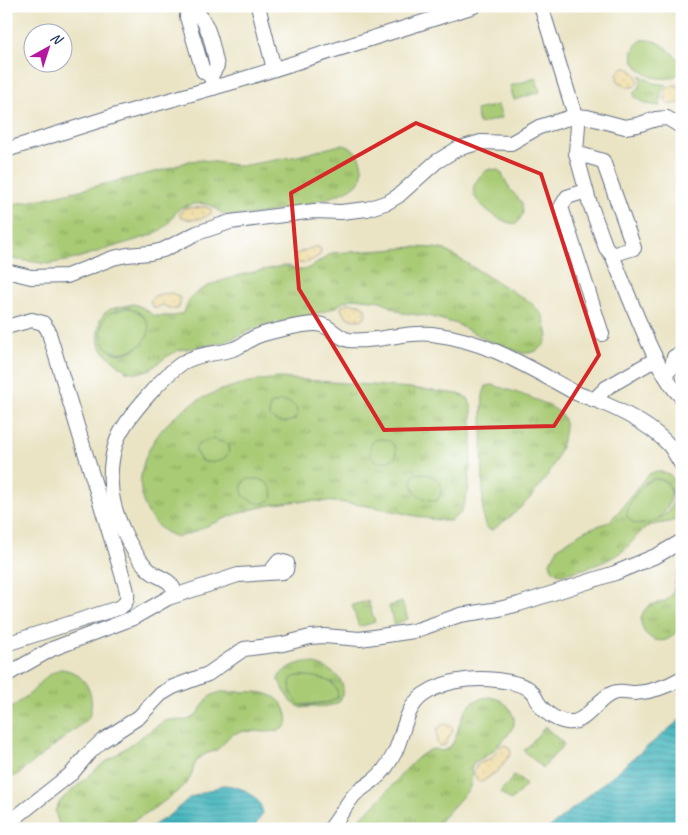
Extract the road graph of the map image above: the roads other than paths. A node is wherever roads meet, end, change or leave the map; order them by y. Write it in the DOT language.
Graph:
graph roads {
  1 [pos="258,6"];
  2 [pos="474,6"];
  3 [pos="541,6"];
  4 [pos="188,7"];
  5 [pos="274,69"];
  6 [pos="212,82"];
  7 [pos="575,116"];
  8 [pos="682,127"];
  9 [pos="6,150"];
  10 [pos="576,153"];
  11 [pos="586,191"];
  12 [pos="612,256"];
  13 [pos="6,271"];
  14 [pos="6,327"];
  15 [pos="602,334"];
  16 [pos="682,353"];
  17 [pos="656,359"];
  18 [pos="672,372"];
  19 [pos="682,397"];
  20 [pos="594,400"];
  21 [pos="682,465"];
  22 [pos="682,542"];
  23 [pos="270,572"];
  24 [pos="176,595"];
  25 [pos="6,644"];
  26 [pos="6,675"];
  27 [pos="682,678"];
  28 [pos="6,825"];
  29 [pos="330,829"];
  1 -- 5 [label="street"];
  2 -- 5 [label="street"];
  3 -- 7 [label="street"];
  4 -- 6 [label="street"];
  5 -- 6 [label="street"];
  6 -- 9 [label="street"];
  7 -- 8 [label="street"];
  7 -- 10 [label="street"];
  7 -- 13 [label="street"];
  10 -- 11 [label="street"];
  10 -- 12 [label="street"];
  11 -- 12 [label="street"];
  11 -- 15 [label="street"];
  12 -- 17 [label="street"];
  14 -- 25 [label="street"];
  16 -- 18 [label="street"];
  17 -- 18 [label="street"];
  17 -- 20 [label="street"];
  18 -- 19 [label="street"];
  20 -- 21 [label="street"];
  20 -- 24 [label="street"];
  22 -- 28 [label="street"];
  23 -- 24 [label="street"];
  24 -- 26 [label="street"];
  27 -- 29 [label="street"];
}
